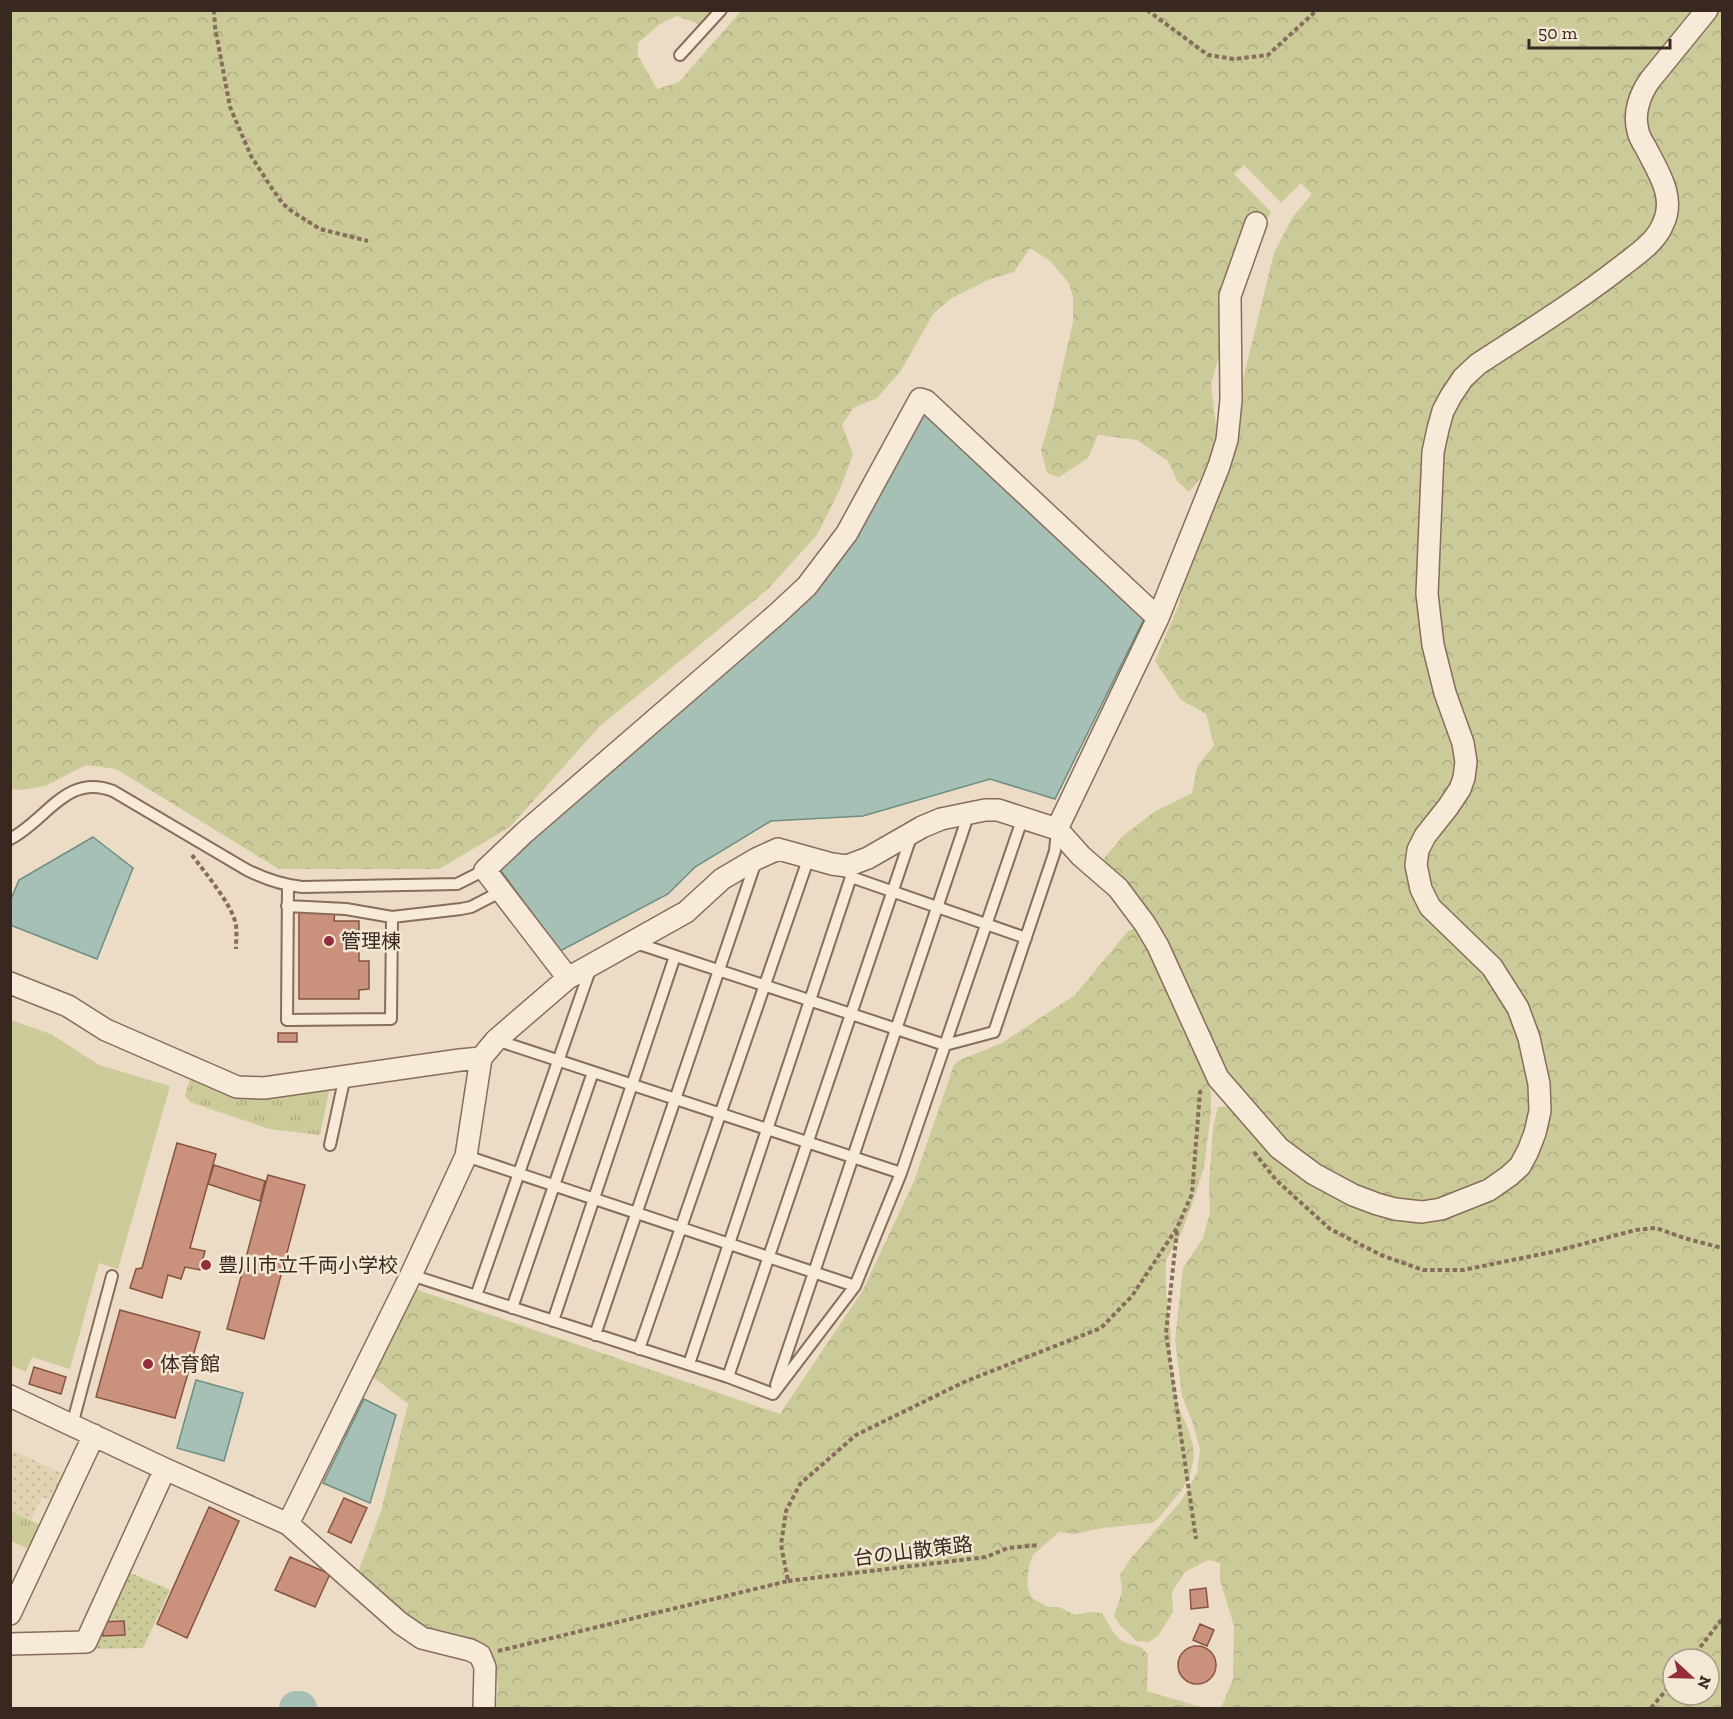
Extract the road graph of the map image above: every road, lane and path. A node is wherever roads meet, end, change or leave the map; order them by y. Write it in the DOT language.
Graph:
graph roads {
  1 [pos="214,10"];
  2 [pos="721,10"];
  3 [pos="1147,10"];
  4 [pos="1317,10"];
  5 [pos="1707,10"];
  6 [pos="680,55"];
  7 [pos="1256,223"];
  8 [pos="368,241"];
  9 [pos="1158,618"];
  10 [pos="969,813"];
  11 [pos="1023,817"];
  12 [pos="173,827"];
  13 [pos="1057,828"];
  14 [pos="912,832"];
  15 [pos="13,837"];
  16 [pos="10,851"];
  17 [pos="809,857"];
  18 [pos="756,859"];
  19 [pos="485,870"];
  20 [pos="849,872"];
  21 [pos="288,885"];
  22 [pos="502,891"];
  23 [pos="892,892"];
  24 [pos="287,906"];
  25 [pos="938,907"];
  26 [pos="392,917"];
  27 [pos="986,924"];
  28 [pos="1026,938"];
  29 [pos="633,942"];
  30 [pos="236,949"];
  31 [pos="675,956"];
  32 [pos="591,965"];
  33 [pos="718,970"];
  34 [pos="568,978"];
  35 [pos="10,983"];
  36 [pos="765,986"];
  37 [pos="810,1001"];
  38 [pos="851,1014"];
  39 [pos="897,1030"];
  40 [pos="496,1040"];
  41 [pos="945,1045"];
  42 [pos="481,1058"];
  43 [pos="558,1060"];
  44 [pos="593,1072"];
  45 [pos="345,1076"];
  46 [pos="1218,1078"];
  47 [pos="632,1085"];
  48 [pos="675,1099"];
  49 [pos="721,1114"];
  50 [pos="767,1129"];
  51 [pos="808,1143"];
  52 [pos="330,1145"];
  53 [pos="466,1156"];
  54 [pos="853,1157"];
  55 [pos="518,1173"];
  56 [pos="901,1173"];
  57 [pos="554,1185"];
  58 [pos="594,1199"];
  59 [pos="636,1213"];
  60 [pos="681,1228"];
  61 [pos="1177,1228"];
  62 [pos="729,1244"];
  63 [pos="769,1257"];
  64 [pos="813,1272"];
  65 [pos="411,1275"];
  66 [pos="112,1276"];
  67 [pos="855,1286"];
  68 [pos="476,1296"];
  69 [pos="512,1308"];
  70 [pos="553,1321"];
  71 [pos="595,1335"];
  72 [pos="639,1349"];
  73 [pos="688,1364"];
  74 [pos="728,1377"];
  75 [pos="773,1394"];
  76 [pos="10,1396"];
  77 [pos="72,1425"];
  78 [pos="94,1436"];
  79 [pos="165,1469"];
  80 [pos="288,1524"];
  81 [pos="1196,1539"];
  82 [pos="1040,1545"];
  83 [pos="788,1581"];
  84 [pos="10,1614"];
  85 [pos="1722,1619"];
  86 [pos="10,1644"];
  87 [pos="1700,1647"];
  88 [pos="480,1655"];
  89 [pos="1661,1696"];
  90 [pos="484,1708"];
  91 [pos="1651,1708"];
  1 -- 8 [label="path"];
  2 -- 6 [label="lane"];
  3 -- 4 [label="path"];
  5 -- 46 [label="street"];
  7 -- 9 [label="street"];
  9 -- 13 [label="street"];
  9 -- 19 [label="street"];
  10 -- 11 [label="street"];
  10 -- 14 [label="street"];
  10 -- 25 [label="lane"];
  11 -- 13 [label="street"];
  11 -- 27 [label="lane"];
  12 -- 15 [label="lane"];
  12 -- 21 [label="lane"];
  12 -- 30 [label="path"];
  13 -- 28 [label="lane"];
  13 -- 46 [label="street"];
  14 -- 20 [label="street"];
  14 -- 23 [label="lane"];
  15 -- 16 [label="lane"];
  17 -- 18 [label="street"];
  17 -- 20 [label="street"];
  17 -- 36 [label="lane"];
  18 -- 29 [label="street"];
  18 -- 33 [label="lane"];
  19 -- 21 [label="lane"];
  19 -- 22 [label="street"];
  20 -- 23 [label="lane"];
  20 -- 37 [label="lane"];
  21 -- 24 [label="lane"];
  22 -- 26 [label="lane"];
  22 -- 34 [label="street"];
  23 -- 25 [label="lane"];
  23 -- 38 [label="lane"];
  24 -- 26 [label="lane"];
  24 -- 26 [label="lane"];
  25 -- 27 [label="lane"];
  25 -- 39 [label="lane"];
  27 -- 28 [label="lane"];
  27 -- 41 [label="lane"];
  28 -- 41 [label="lane"];
  29 -- 31 [label="lane"];
  29 -- 32 [label="street"];
  31 -- 33 [label="lane"];
  31 -- 47 [label="lane"];
  32 -- 34 [label="street"];
  32 -- 43 [label="lane"];
  33 -- 36 [label="lane"];
  33 -- 48 [label="lane"];
  34 -- 40 [label="street"];
  35 -- 45 [label="street"];
  36 -- 37 [label="lane"];
  36 -- 49 [label="lane"];
  37 -- 38 [label="lane"];
  37 -- 50 [label="lane"];
  38 -- 39 [label="lane"];
  38 -- 51 [label="lane"];
  39 -- 41 [label="lane"];
  39 -- 54 [label="lane"];
  40 -- 42 [label="street"];
  40 -- 43 [label="lane"];
  41 -- 56 [label="lane"];
  42 -- 45 [label="street"];
  42 -- 53 [label="street"];
  43 -- 44 [label="lane"];
  43 -- 55 [label="lane"];
  44 -- 47 [label="lane"];
  44 -- 57 [label="lane"];
  45 -- 52 [label="lane"];
  46 -- 61 [label="path"];
  47 -- 48 [label="lane"];
  47 -- 58 [label="lane"];
  48 -- 49 [label="lane"];
  48 -- 59 [label="lane"];
  49 -- 50 [label="lane"];
  49 -- 60 [label="lane"];
  50 -- 51 [label="lane"];
  50 -- 62 [label="lane"];
  51 -- 54 [label="lane"];
  51 -- 63 [label="lane"];
  53 -- 55 [label="lane"];
  53 -- 65 [label="street"];
  54 -- 56 [label="lane"];
  54 -- 64 [label="lane"];
  55 -- 57 [label="lane"];
  55 -- 68 [label="lane"];
  56 -- 67 [label="lane"];
  57 -- 58 [label="lane"];
  57 -- 69 [label="lane"];
  58 -- 59 [label="lane"];
  58 -- 70 [label="lane"];
  59 -- 60 [label="lane"];
  59 -- 71 [label="lane"];
  60 -- 62 [label="lane"];
  60 -- 72 [label="lane"];
  61 -- 81 [label="path"];
  61 -- 83 [label="path"];
  62 -- 63 [label="lane"];
  62 -- 73 [label="lane"];
  63 -- 64 [label="lane"];
  63 -- 74 [label="lane"];
  64 -- 67 [label="lane"];
  64 -- 75 [label="lane"];
  65 -- 68 [label="lane"];
  65 -- 80 [label="street"];
  66 -- 77 [label="lane"];
  67 -- 75 [label="lane"];
  68 -- 69 [label="lane"];
  69 -- 70 [label="lane"];
  70 -- 71 [label="lane"];
  71 -- 72 [label="lane"];
  72 -- 73 [label="lane"];
  73 -- 74 [label="lane"];
  74 -- 75 [label="lane"];
  76 -- 77 [label="street"];
  77 -- 78 [label="street"];
  78 -- 79 [label="street"];
  78 -- 84 [label="street"];
  79 -- 80 [label="street"];
  79 -- 86 [label="street"];
  80 -- 88 [label="street"];
  82 -- 83 [label="path, 台の山散策路"];
  83 -- 88 [label="path, 台の山散策路"];
  85 -- 87 [label="path"];
  88 -- 90 [label="street"];
  89 -- 91 [label="path"];
}
